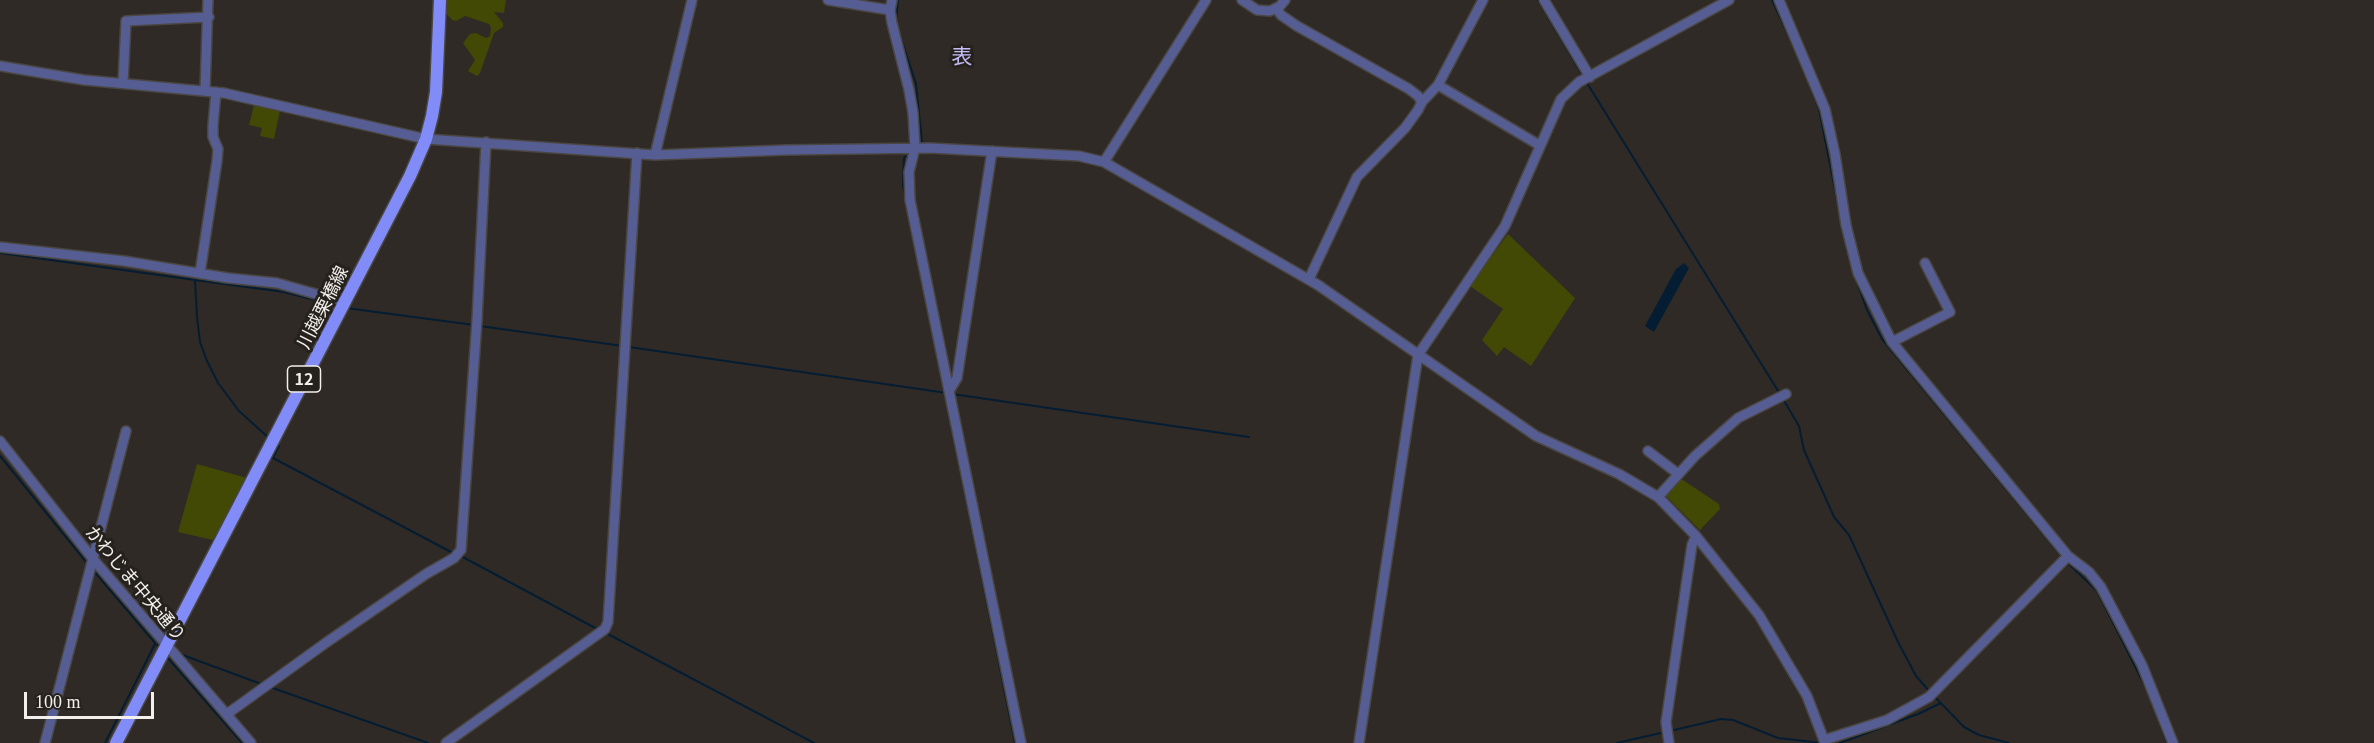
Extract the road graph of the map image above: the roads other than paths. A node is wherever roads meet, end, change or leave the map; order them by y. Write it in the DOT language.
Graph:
graph roads {
  1 [pos="208,0"];
  2 [pos="440,0"];
  3 [pos="692,0"];
  4 [pos="828,0"];
  5 [pos="1206,0"];
  6 [pos="1242,0"];
  7 [pos="1285,0"];
  8 [pos="1483,0"];
  9 [pos="1544,0"];
  10 [pos="1730,0"];
  11 [pos="1779,0"];
  12 [pos="891,5"];
  13 [pos="1276,8"];
  14 [pos="209,17"];
  15 [pos="0,66"];
  16 [pos="1590,76"];
  17 [pos="123,83"];
  18 [pos="1438,85"];
  19 [pos="205,91"];
  20 [pos="216,92"];
  21 [pos="1422,102"];
  22 [pos="426,139"];
  23 [pos="486,142"];
  24 [pos="1539,145"];
  25 [pos="915,148"];
  26 [pos="992,151"];
  27 [pos="637,153"];
  28 [pos="655,155"];
  29 [pos="1104,162"];
  30 [pos="0,247"];
  31 [pos="1925,262"];
  32 [pos="200,273"];
  33 [pos="1309,279"];
  34 [pos="344,302"];
  35 [pos="1892,342"];
  36 [pos="1418,355"];
  37 [pos="949,390"];
  38 [pos="1786,394"];
  39 [pos="126,431"];
  40 [pos="0,441"];
  41 [pos="1648,450"];
  42 [pos="1677,473"];
  43 [pos="1658,497"];
  44 [pos="1696,536"];
  45 [pos="2068,556"];
  46 [pos="93,559"];
  47 [pos="166,646"];
  48 [pos="227,714"];
  49 [pos="1824,742"];
  50 [pos="45,743"];
  51 [pos="116,743"];
  52 [pos="250,743"];
  53 [pos="446,743"];
  54 [pos="1021,743"];
  55 [pos="1359,743"];
  56 [pos="1669,743"];
  57 [pos="2173,743"];
  1 -- 14 [label="street"];
  2 -- 22 [label="main road, 川越栗橋線 / 12"];
  3 -- 28 [label="street"];
  4 -- 12 [label="street"];
  5 -- 29 [label="street"];
  6 -- 13 [label="street"];
  7 -- 13 [label="street"];
  8 -- 18 [label="street"];
  9 -- 16 [label="street"];
  10 -- 16 [label="street"];
  11 -- 35 [label="street"];
  12 -- 25 [label="street"];
  13 -- 21 [label="street"];
  14 -- 17 [label="street"];
  14 -- 19 [label="street"];
  15 -- 17 [label="street"];
  16 -- 24 [label="street"];
  17 -- 19 [label="street"];
  18 -- 21 [label="street"];
  18 -- 24 [label="street"];
  19 -- 20 [label="street"];
  20 -- 22 [label="street"];
  20 -- 32 [label="street"];
  21 -- 33 [label="street"];
  22 -- 23 [label="street"];
  22 -- 34 [label="main road, 川越栗橋線 / 12"];
  23 -- 27 [label="street"];
  23 -- 48 [label="street"];
  24 -- 36 [label="street"];
  25 -- 26 [label="street"];
  25 -- 28 [label="street"];
  25 -- 37 [label="street"];
  26 -- 29 [label="street"];
  26 -- 37 [label="street"];
  27 -- 28 [label="street"];
  27 -- 53 [label="street"];
  29 -- 33 [label="street"];
  30 -- 32 [label="street"];
  31 -- 35 [label="street"];
  32 -- 34 [label="street"];
  33 -- 36 [label="street"];
  34 -- 47 [label="main road, 川越栗橋線 / 12"];
  35 -- 45 [label="street"];
  36 -- 43 [label="street"];
  36 -- 55 [label="street"];
  37 -- 54 [label="street"];
  38 -- 42 [label="street"];
  39 -- 46 [label="street"];
  40 -- 46 [label="street, かわじま中央通り"];
  41 -- 42 [label="street"];
  42 -- 43 [label="street"];
  43 -- 44 [label="street"];
  44 -- 49 [label="street"];
  44 -- 56 [label="street"];
  45 -- 49 [label="street"];
  45 -- 57 [label="street"];
  46 -- 47 [label="street, かわじま中央通り"];
  46 -- 50 [label="street"];
  47 -- 48 [label="street, かわじま中央通り"];
  47 -- 51 [label="main road, 川越栗橋線 / 12"];
  48 -- 52 [label="street, かわじま中央通り"];
}
